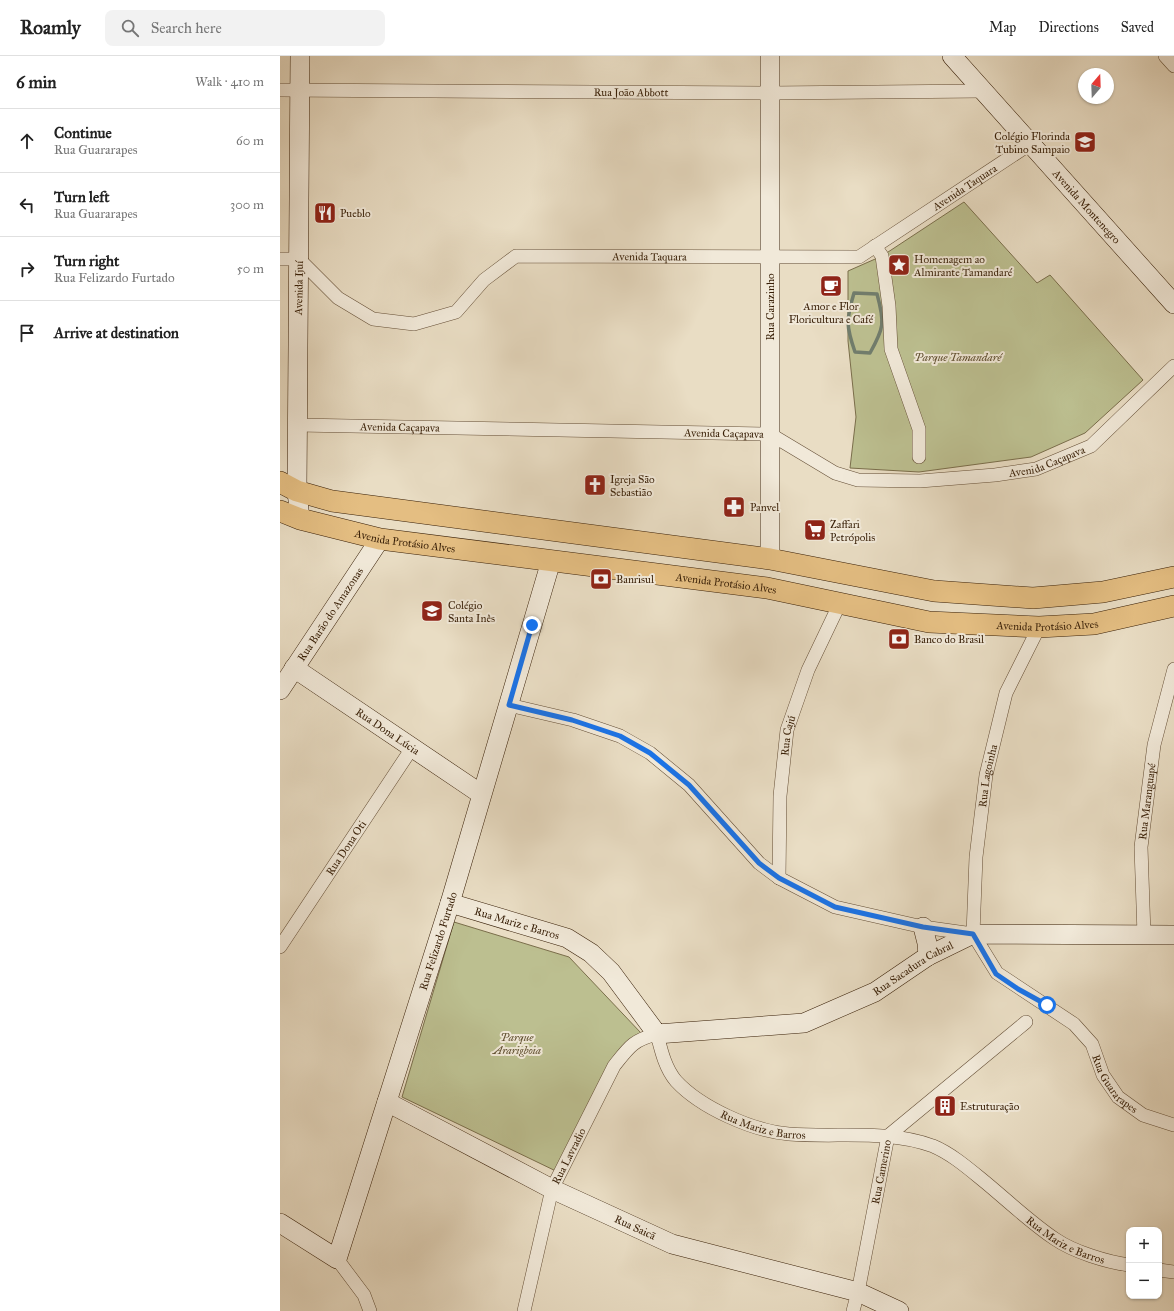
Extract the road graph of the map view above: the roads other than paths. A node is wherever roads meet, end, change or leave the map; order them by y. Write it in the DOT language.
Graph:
graph roads {
  1 [pos="300,56"];
  2 [pos="770,56"];
  3 [pos="952,56"];
  4 [pos="1165,56"];
  5 [pos="1174,66"];
  6 [pos="280,90"];
  7 [pos="300,90"];
  8 [pos="982,91"];
  9 [pos="770,93"];
  10 [pos="1030,144"];
  11 [pos="875,246"];
  12 [pos="770,256"];
  13 [pos="280,259"];
  14 [pos="299,259"];
  15 [pos="1174,304"];
  16 [pos="1174,366"];
  17 [pos="298,425"];
  18 [pos="770,434"];
  19 [pos="919,458"];
  20 [pos="289,486"];
  21 [pos="280,511"];
  22 [pos="300,519"];
  23 [pos="380,539"];
  24 [pos="770,559"];
  25 [pos="551,561"];
  26 [pos="1174,577"];
  27 [pos="840,603"];
  28 [pos="1174,606"];
  29 [pos="1039,627"];
  30 [pos="294,668"];
  31 [pos="1174,669"];
  32 [pos="280,690"];
  33 [pos="509,705"];
  34 [pos="412,748"];
  35 [pos="481,794"];
  36 [pos="779,878"];
  37 [pos="450,903"];
  38 [pos="923,927"];
  39 [pos="973,934"];
  40 [pos="1144,935"];
  41 [pos="1174,936"];
  42 [pos="280,947"];
  43 [pos="928,956"];
  44 [pos="1026,1022"];
  45 [pos="657,1034"];
  46 [pos="387,1102"];
  47 [pos="1174,1125"];
  48 [pos="888,1136"];
  49 [pos="552,1190"];
  50 [pos="280,1223"];
  51 [pos="337,1259"];
  52 [pos="1126,1265"];
  53 [pos="1162,1270"];
  54 [pos="1174,1272"];
  55 [pos="858,1292"];
  56 [pos="524,1308"];
  57 [pos="370,1311"];
  58 [pos="853,1311"];
  59 [pos="899,1311"];
  1 -- 7 [label="street, Avenida Ijuí"];
  2 -- 9 [label="street, Rua Carazinho"];
  3 -- 8 [label="street, Avenida Montenegro"];
  4 -- 5 [label="street"];
  6 -- 7 [label="street, Rua João Abbott"];
  7 -- 9 [label="street, Rua João Abbott"];
  7 -- 14 [label="street, Avenida Ijuí"];
  8 -- 9 [label="street, Rua João Abbott"];
  8 -- 10 [label="street, Avenida Montenegro"];
  9 -- 12 [label="street, Rua Carazinho"];
  10 -- 11 [label="street, Avenida Taquara"];
  10 -- 15 [label="street, Avenida Montenegro"];
  11 -- 12 [label="street, Avenida Taquara"];
  11 -- 19 [label="street"];
  12 -- 14 [label="street, Avenida Taquara"];
  12 -- 18 [label="street, Rua Carazinho"];
  13 -- 14 [label="street"];
  14 -- 17 [label="street, Avenida Ijuí"];
  16 -- 18 [label="street, Avenida Caçapava"];
  17 -- 18 [label="street, Avenida Caçapava"];
  17 -- 20 [label="street, Avenida Ijuí"];
  18 -- 24 [label="street, Rua Carazinho"];
  20 -- 22 [label="street, Avenida Ijuí"];
  20 -- 24 [label="main road"];
  21 -- 22 [label="main road, Avenida Protásio Alves"];
  22 -- 23 [label="main road, Avenida Protásio Alves"];
  23 -- 25 [label="main road, Avenida Protásio Alves"];
  23 -- 30 [label="street, Rua Barão do Amazonas"];
  24 -- 26 [label="main road"];
  25 -- 27 [label="main road, Avenida Protásio Alves"];
  25 -- 33 [label="street, Rua Felizardo Furtado"];
  27 -- 29 [label="main road, Avenida Protásio Alves"];
  27 -- 36 [label="street, Rua Cajú"];
  28 -- 29 [label="main road, Avenida Protásio Alves"];
  29 -- 39 [label="street, Rua Lagoinha"];
  30 -- 32 [label="street, Rua Barão do Amazonas"];
  30 -- 34 [label="street, Rua Dona Lúcia"];
  31 -- 40 [label="street, Rua Maranguapé"];
  33 -- 35 [label="street, Rua Felizardo Furtado"];
  33 -- 36 [label="street"];
  34 -- 35 [label="street, Rua Dona Lúcia"];
  34 -- 42 [label="street, Rua Dona Oti"];
  35 -- 37 [label="street, Rua Felizardo Furtado"];
  36 -- 38 [label="street"];
  37 -- 45 [label="street, Rua Mariz e Barros"];
  37 -- 46 [label="street, Rua Felizardo Furtado"];
  38 -- 39 [label="street"];
  38 -- 43 [label="street"];
  39 -- 40 [label="street, Rua Sacadura Cabral"];
  39 -- 43 [label="street, Rua Sacadura Cabral"];
  39 -- 47 [label="street, Rua Guararapes"];
  40 -- 41 [label="street, Rua Sacadura Cabral"];
  43 -- 45 [label="street, Rua Sacadura Cabral"];
  44 -- 48 [label="street, Rua Camerino"];
  45 -- 48 [label="street, Rua Mariz e Barros"];
  45 -- 49 [label="street, Rua Lavradio"];
  46 -- 49 [label="street, Rua Saicã"];
  46 -- 51 [label="street, Rua Felizardo Furtado"];
  48 -- 52 [label="street, Rua Mariz e Barros"];
  48 -- 55 [label="street, Rua Camerino"];
  49 -- 55 [label="street, Rua Saicã"];
  49 -- 56 [label="street, Rua Lavradio"];
  50 -- 51 [label="street"];
  51 -- 57 [label="street"];
  53 -- 54 [label="street"];
  55 -- 58 [label="street, Rua Camerino"];
  55 -- 59 [label="street, Rua Saicã"];
}
